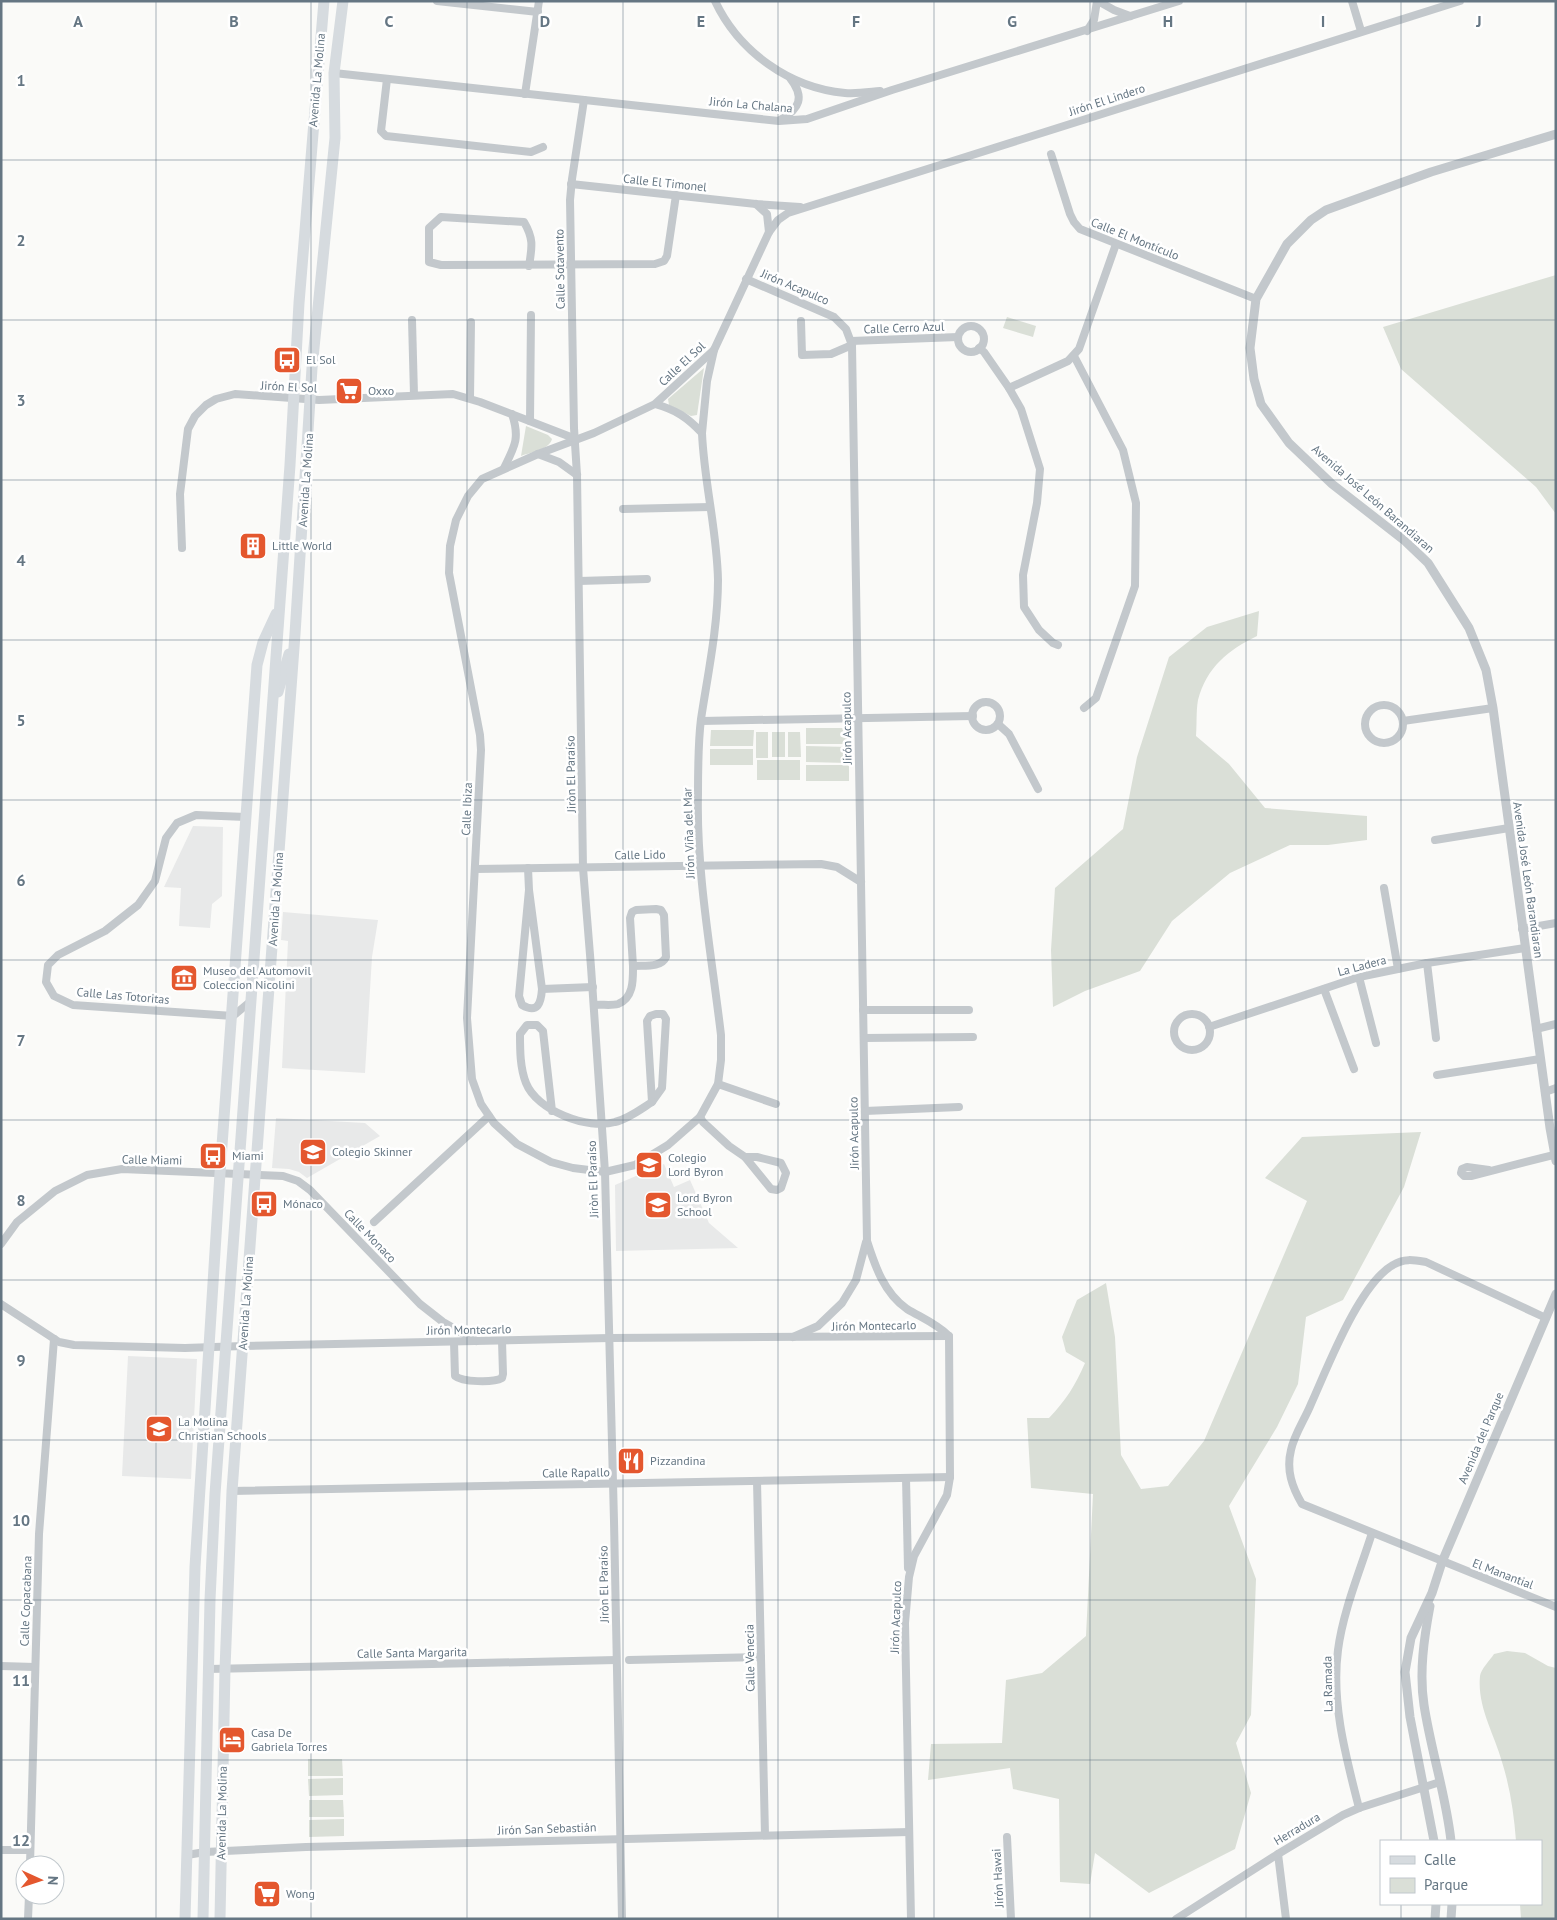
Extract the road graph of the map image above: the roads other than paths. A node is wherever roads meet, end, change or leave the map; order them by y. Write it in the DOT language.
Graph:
graph roads {
  1 [pos="324,1"];
  2 [pos="343,1"];
  3 [pos="437,1"];
  4 [pos="539,1"];
  5 [pos="1098,1"];
  6 [pos="1179,1"];
  7 [pos="1352,1"];
  8 [pos="1460,1"];
  9 [pos="716,2"];
  10 [pos="538,12"];
  11 [pos="1132,17"];
  12 [pos="1087,31"];
  13 [pos="1361,31"];
  14 [pos="334,73"];
  15 [pos="790,78"];
  16 [pos="387,79"];
  17 [pos="892,90"];
  18 [pos="525,94"];
  19 [pos="584,100"];
  20 [pos="779,121"];
  21 [pos="1556,134"];
  22 [pos="543,146"];
  23 [pos="1051,154"];
  24 [pos="571,184"];
  25 [pos="676,195"];
  26 [pos="756,204"];
  27 [pos="805,207"];
  28 [pos="769,232"];
  29 [pos="1116,244"];
  30 [pos="529,266"];
  31 [pos="572,266"];
  32 [pos="746,279"];
  33 [pos="1256,299"];
  34 [pos="531,315"];
  35 [pos="412,320"];
  36 [pos="471,322"];
  37 [pos="801,322"];
  38 [pos="958,338"];
  39 [pos="852,343"];
  40 [pos="979,348"];
  41 [pos="714,350"];
  42 [pos="1074,356"];
  43 [pos="1009,388"];
  44 [pos="414,395"];
  45 [pos="470,398"];
  46 [pos="295,399"];
  47 [pos="310,400"];
  48 [pos="655,404"];
  49 [pos="512,414"];
  50 [pos="530,422"];
  51 [pos="702,433"];
  52 [pos="576,439"];
  53 [pos="538,454"];
  54 [pos="504,468"];
  55 [pos="577,475"];
  56 [pos="710,507"];
  57 [pos="623,509"];
  58 [pos="182,548"];
  59 [pos="646,579"];
  60 [pos="579,581"];
  61 [pos="279,608"];
  62 [pos="295,634"];
  63 [pos="1058,644"];
  64 [pos="1084,708"];
  65 [pos="1493,708"];
  66 [pos="272,712"];
  67 [pos="973,716"];
  68 [pos="859,718"];
  69 [pos="701,721"];
  70 [pos="1403,721"];
  71 [pos="998,724"];
  72 [pos="1038,789"];
  73 [pos="246,817"];
  74 [pos="1509,828"];
  75 [pos="1435,840"];
  76 [pos="700,865"];
  77 [pos="528,868"];
  78 [pos="583,868"];
  79 [pos="475,869"];
  80 [pos="861,882"];
  81 [pos="1384,888"];
  82 [pos="528,890"];
  83 [pos="1556,923"];
  84 [pos="1522,929"];
  85 [pos="1525,948"];
  86 [pos="1427,963"];
  87 [pos="633,966"];
  88 [pos="1398,969"];
  89 [pos="1360,977"];
  90 [pos="593,987"];
  91 [pos="1324,988"];
  92 [pos="542,989"];
  93 [pos="251,1001"];
  94 [pos="594,1005"];
  95 [pos="864,1010"];
  96 [pos="969,1010"];
  97 [pos="233,1016"];
  98 [pos="1556,1024"];
  99 [pos="1209,1027"];
  100 [pos="1536,1029"];
  101 [pos="973,1037"];
  102 [pos="864,1038"];
  103 [pos="1436,1038"];
  104 [pos="1376,1043"];
  105 [pos="1540,1059"];
  106 [pos="1354,1069"];
  107 [pos="1437,1075"];
  108 [pos="718,1084"];
  109 [pos="1556,1088"];
  110 [pos="1545,1092"];
  111 [pos="652,1102"];
  112 [pos="776,1104"];
  113 [pos="959,1108"];
  114 [pos="552,1111"];
  115 [pos="865,1111"];
  116 [pos="490,1116"];
  117 [pos="700,1117"];
  118 [pos="602,1123"];
  119 [pos="745,1157"];
  120 [pos="1555,1158"];
  121 [pos="1489,1170"];
  122 [pos="605,1172"];
  123 [pos="220,1173"];
  124 [pos="238,1174"];
  125 [pos="256,1174"];
  126 [pos="374,1222"];
  127 [pos="867,1240"];
  128 [pos="1,1244"];
  129 [pos="1556,1294"];
  130 [pos="1,1304"];
  131 [pos="1546,1318"];
  132 [pos="949,1336"];
  133 [pos="610,1338"];
  134 [pos="792,1338"];
  135 [pos="54,1339"];
  136 [pos="476,1341"];
  137 [pos="502,1341"];
  138 [pos="454,1342"];
  139 [pos="225,1346"];
  140 [pos="243,1346"];
  141 [pos="208,1347"];
  142 [pos="950,1477"];
  143 [pos="906,1478"];
  144 [pos="757,1481"];
  145 [pos="613,1484"];
  146 [pos="232,1491"];
  147 [pos="1372,1534"];
  148 [pos="1442,1562"];
  149 [pos="908,1577"];
  150 [pos="1432,1593"];
  151 [pos="1556,1607"];
  152 [pos="761,1657"];
  153 [pos="616,1660"];
  154 [pos="628,1660"];
  155 [pos="1,1666"];
  156 [pos="35,1667"];
  157 [pos="225,1668"];
  158 [pos="208,1669"];
  159 [pos="1440,1782"];
  160 [pos="1424,1788"];
  161 [pos="1359,1808"];
  162 [pos="909,1832"];
  163 [pos="765,1834"];
  164 [pos="1007,1837"];
  165 [pos="620,1838"];
  166 [pos="1434,1840"];
  167 [pos="1451,1840"];
  168 [pos="1,1850"];
  169 [pos="30,1850"];
  170 [pos="205,1852"];
  171 [pos="221,1852"];
  172 [pos="1278,1854"];
  173 [pos="30,1855"];
  174 [pos="187,1855"];
  175 [pos="29,1905"];
  176 [pos="1436,1905"];
  177 [pos="1452,1905"];
  178 [pos="28,1919"];
  179 [pos="185,1919"];
  180 [pos="203,1919"];
  181 [pos="220,1919"];
  182 [pos="622,1919"];
  183 [pos="911,1919"];
  184 [pos="1011,1919"];
  185 [pos="1176,1919"];
  186 [pos="1286,1919"];
  187 [pos="1435,1919"];
  188 [pos="1451,1919"];
  1 -- 46 [label="main road, Avenida La Molina"];
  2 -- 14 [label="main road, Avenida La Molina"];
  3 -- 10 [label="street"];
  4 -- 10 [label="street"];
  5 -- 11 [label="street"];
  5 -- 12 [label="street"];
  6 -- 11 [label="street, Jirón La Chalana"];
  7 -- 13 [label="street"];
  8 -- 13 [label="street, Jirón El Lindero"];
  9 -- 15 [label="street"];
  10 -- 18 [label="street"];
  11 -- 12 [label="street, Jirón La Chalana"];
  12 -- 17 [label="street, Jirón La Chalana"];
  13 -- 27 [label="street, Jirón El Lindero"];
  14 -- 16 [label="street, Jirón La Chalana"];
  14 -- 47 [label="main road, Avenida La Molina"];
  15 -- 17 [label="street"];
  15 -- 20 [label="street"];
  16 -- 18 [label="street, Jirón La Chalana"];
  16 -- 22 [label="street"];
  17 -- 20 [label="street, Jirón La Chalana"];
  18 -- 19 [label="street, Jirón La Chalana"];
  19 -- 20 [label="street, Jirón La Chalana"];
  19 -- 24 [label="street, Calle Sotavento"];
  21 -- 33 [label="street, Avenida José León Barandiaran"];
  23 -- 29 [label="street, Calle El Montículo"];
  24 -- 25 [label="street, Calle El Timonel"];
  24 -- 31 [label="street, Calle Sotavento"];
  25 -- 26 [label="street, Calle El Timonel"];
  25 -- 31 [label="street"];
  26 -- 27 [label="street, Calle El Timonel"];
  26 -- 28 [label="street"];
  27 -- 28 [label="street, Jirón El Lindero"];
  28 -- 32 [label="street, Calle El Sol"];
  29 -- 33 [label="street, Calle El Montículo"];
  29 -- 42 [label="street"];
  30 -- 30 [label="street"];
  30 -- 31 [label="street"];
  31 -- 52 [label="street, Calle Sotavento"];
  32 -- 39 [label="street, Jirón Acapulco"];
  32 -- 41 [label="street, Calle El Sol"];
  33 -- 65 [label="street, Avenida José León Barandiaran"];
  34 -- 50 [label="street"];
  35 -- 44 [label="street"];
  36 -- 45 [label="street"];
  37 -- 39 [label="street, Calle Cerro Azul"];
  38 -- 39 [label="street, Calle Cerro Azul"];
  38 -- 40 [label="street"];
  38 -- 40 [label="street"];
  39 -- 68 [label="street, Jirón Acapulco"];
  40 -- 43 [label="street"];
  41 -- 48 [label="street, Calle El Sol"];
  41 -- 51 [label="street, Jirón Viña del Mar"];
  42 -- 43 [label="street"];
  42 -- 64 [label="street"];
  43 -- 63 [label="street"];
  44 -- 45 [label="street, Jirón El Sol"];
  44 -- 47 [label="street, Jirón El Sol"];
  45 -- 49 [label="street, Jirón El Sol"];
  46 -- 47 [label="street, Jirón El Sol"];
  46 -- 58 [label="street, Jirón El Sol"];
  46 -- 61 [label="main road, Avenida La Molina"];
  47 -- 62 [label="main road, Avenida La Molina"];
  48 -- 51 [label="street"];
  48 -- 52 [label="street, Calle El Sol"];
  49 -- 50 [label="street, Jirón El Sol"];
  49 -- 54 [label="street"];
  50 -- 52 [label="street, Jirón El Sol"];
  51 -- 56 [label="street, Jirón Viña del Mar"];
  52 -- 53 [label="street, Calle Ibiza"];
  52 -- 55 [label="street, Jiròn El Paraíso"];
  53 -- 54 [label="street, Calle Ibiza"];
  53 -- 55 [label="street"];
  54 -- 79 [label="street, Calle Ibiza"];
  55 -- 60 [label="street, Jiròn El Paraíso"];
  56 -- 57 [label="street"];
  56 -- 69 [label="street, Jirón Viña del Mar"];
  59 -- 60 [label="street"];
  60 -- 78 [label="street, Jiròn El Paraíso"];
  61 -- 66 [label="main road, Avenida La Molina"];
  61 -- 73 [label="main road, Avenida La Molina"];
  62 -- 66 [label="main road"];
  62 -- 125 [label="main road, Avenida La Molina"];
  65 -- 70 [label="street"];
  65 -- 74 [label="street, Avenida José León Barandiaran"];
  66 -- 93 [label="main road, Avenida La Molina"];
  67 -- 68 [label="street"];
  67 -- 71 [label="street"];
  67 -- 71 [label="street"];
  68 -- 69 [label="street"];
  68 -- 80 [label="street, Jirón Acapulco"];
  69 -- 76 [label="street, Jirón Viña del Mar"];
  70 -- 70 [label="street"];
  71 -- 72 [label="street"];
  73 -- 97 [label="main road, Avenida La Molina"];
  73 -- 97 [label="street, Calle Las Totoritas"];
  74 -- 75 [label="street"];
  74 -- 84 [label="street, Avenida José León Barandiaran"];
  76 -- 78 [label="street, Calle Lido"];
  76 -- 80 [label="street, Calle Lido"];
  76 -- 108 [label="street, Jirón Viña del Mar"];
  77 -- 78 [label="street, Calle Lido"];
  77 -- 79 [label="street, Calle Lido"];
  77 -- 82 [label="street"];
  78 -- 90 [label="street, Jiròn El Paraíso"];
  79 -- 116 [label="street, Calle Ibiza"];
  80 -- 95 [label="street, Jirón Acapulco"];
  81 -- 88 [label="street"];
  82 -- 92 [label="street"];
  82 -- 92 [label="street"];
  83 -- 84 [label="street"];
  84 -- 85 [label="street, Avenida José León Barandiaran"];
  85 -- 86 [label="street, La Ladera"];
  85 -- 100 [label="street, Avenida José León Barandiaran"];
  86 -- 88 [label="street, La Ladera"];
  86 -- 103 [label="street"];
  87 -- 87 [label="street"];
  87 -- 94 [label="street"];
  88 -- 89 [label="street, La Ladera"];
  89 -- 91 [label="street, La Ladera"];
  89 -- 104 [label="street"];
  90 -- 92 [label="street"];
  90 -- 94 [label="street, Jiròn El Paraíso"];
  91 -- 99 [label="street, La Ladera"];
  91 -- 106 [label="street"];
  93 -- 97 [label="street"];
  93 -- 124 [label="main road, Avenida La Molina"];
  94 -- 118 [label="street, Jiròn El Paraíso"];
  95 -- 96 [label="street"];
  95 -- 102 [label="street, Jirón Acapulco"];
  97 -- 123 [label="main road, Avenida La Molina"];
  98 -- 100 [label="street"];
  99 -- 99 [label="street"];
  100 -- 105 [label="street, Avenida José León Barandiaran"];
  101 -- 102 [label="street"];
  102 -- 115 [label="street, Jirón Acapulco"];
  105 -- 107 [label="street"];
  105 -- 110 [label="street, Avenida José León Barandiaran"];
  108 -- 112 [label="street"];
  108 -- 117 [label="street, Jirón Viña del Mar"];
  109 -- 110 [label="street"];
  110 -- 120 [label="street, Avenida José León Barandiaran"];
  111 -- 111 [label="street"];
  111 -- 118 [label="street"];
  113 -- 115 [label="street"];
  114 -- 114 [label="street"];
  114 -- 118 [label="street"];
  115 -- 127 [label="street, Jirón Acapulco"];
  116 -- 122 [label="street, Calle Ibiza"];
  116 -- 126 [label="street"];
  117 -- 119 [label="street"];
  117 -- 122 [label="street, Jirón Viña del Mar"];
  118 -- 122 [label="street, Jiròn El Paraíso"];
  119 -- 119 [label="street"];
  120 -- 121 [label="street"];
  122 -- 133 [label="street, Jiròn El Paraíso"];
  123 -- 124 [label="street, Calle Miami"];
  123 -- 128 [label="street, Calle Miami"];
  123 -- 141 [label="main road, Avenida La Molina"];
  124 -- 125 [label="street, Calle Monaco"];
  124 -- 139 [label="main road, Avenida La Molina"];
  125 -- 136 [label="street, Calle Monaco"];
  125 -- 140 [label="main road, Avenida La Molina"];
  127 -- 132 [label="street, Jirón Acapulco"];
  127 -- 134 [label="street, Jirón Acapulco"];
  129 -- 131 [label="street, Avenida del Parque"];
  130 -- 135 [label="street, Jirón Montecarlo"];
  131 -- 147 [label="street, El Manantial"];
  131 -- 148 [label="street, Avenida del Parque"];
  132 -- 134 [label="street, Jirón Montecarlo"];
  132 -- 142 [label="street, Jirón Acapulco"];
  133 -- 134 [label="street, Jirón Montecarlo"];
  133 -- 137 [label="street, Jirón Montecarlo"];
  133 -- 145 [label="street, Jiròn El Paraíso"];
  135 -- 141 [label="street, Jirón Montecarlo"];
  135 -- 156 [label="street, Calle Copacabana"];
  136 -- 137 [label="street, Jirón Montecarlo"];
  136 -- 138 [label="street, Jirón Montecarlo"];
  137 -- 138 [label="street"];
  138 -- 140 [label="street, Jirón Montecarlo"];
  139 -- 140 [label="street, Jirón Montecarlo"];
  139 -- 141 [label="street, Jirón Montecarlo"];
  139 -- 158 [label="main road, Avenida La Molina"];
  140 -- 146 [label="main road, Avenida La Molina"];
  141 -- 174 [label="main road, Avenida La Molina"];
  142 -- 143 [label="street, Calle Rapallo"];
  142 -- 149 [label="street, Jirón Acapulco"];
  143 -- 144 [label="street, Calle Rapallo"];
  143 -- 149 [label="street"];
  144 -- 145 [label="street, Calle Rapallo"];
  144 -- 152 [label="street, Calle Venecia"];
  145 -- 146 [label="street, Calle Rapallo"];
  145 -- 153 [label="street, Jiròn El Paraíso"];
  146 -- 157 [label="main road, Avenida La Molina"];
  147 -- 148 [label="street, El Manantial"];
  147 -- 161 [label="street, La Ramada"];
  148 -- 150 [label="street, Avenida del Parque"];
  148 -- 151 [label="street, El Manantial"];
  149 -- 162 [label="street, Jirón Acapulco"];
  150 -- 159 [label="street, Avenida del Parque"];
  150 -- 160 [label="street, Avenida del Parque"];
  152 -- 154 [label="street"];
  152 -- 163 [label="street, Calle Venecia"];
  153 -- 157 [label="street, Calle Santa Margarita"];
  153 -- 165 [label="street, Jiròn El Paraíso"];
  155 -- 156 [label="street"];
  156 -- 169 [label="street, Calle Copacabana"];
  157 -- 158 [label="street, Calle Santa Margarita"];
  157 -- 171 [label="main road, Avenida La Molina"];
  158 -- 170 [label="main road, Avenida La Molina"];
  159 -- 160 [label="street, Herradura"];
  159 -- 167 [label="street, Avenida del Parque"];
  160 -- 161 [label="street, Herradura"];
  160 -- 166 [label="street, Avenida del Parque"];
  161 -- 172 [label="street, Herradura"];
  162 -- 163 [label="street, Jirón San Sebastián"];
  162 -- 183 [label="street, Jirón Acapulco"];
  163 -- 165 [label="street, Jirón San Sebastián"];
  164 -- 184 [label="street, Jirón Hawai"];
  165 -- 171 [label="street, Jirón San Sebastián"];
  165 -- 182 [label="street, Jiròn El Paraíso"];
  168 -- 169 [label="street"];
  169 -- 173 [label="street, Calle Copacabana"];
  170 -- 171 [label="street, Jirón San Sebastián"];
  170 -- 174 [label="street, Jirón San Sebastián"];
  170 -- 180 [label="main road, Avenida La Molina"];
  171 -- 181 [label="main road, Avenida La Molina"];
  172 -- 185 [label="street, Herradura"];
  172 -- 186 [label="street"];
  174 -- 179 [label="main road, Avenida La Molina"];
  175 -- 178 [label="street"];
  176 -- 187 [label="street"];
  177 -- 188 [label="street"];
}
